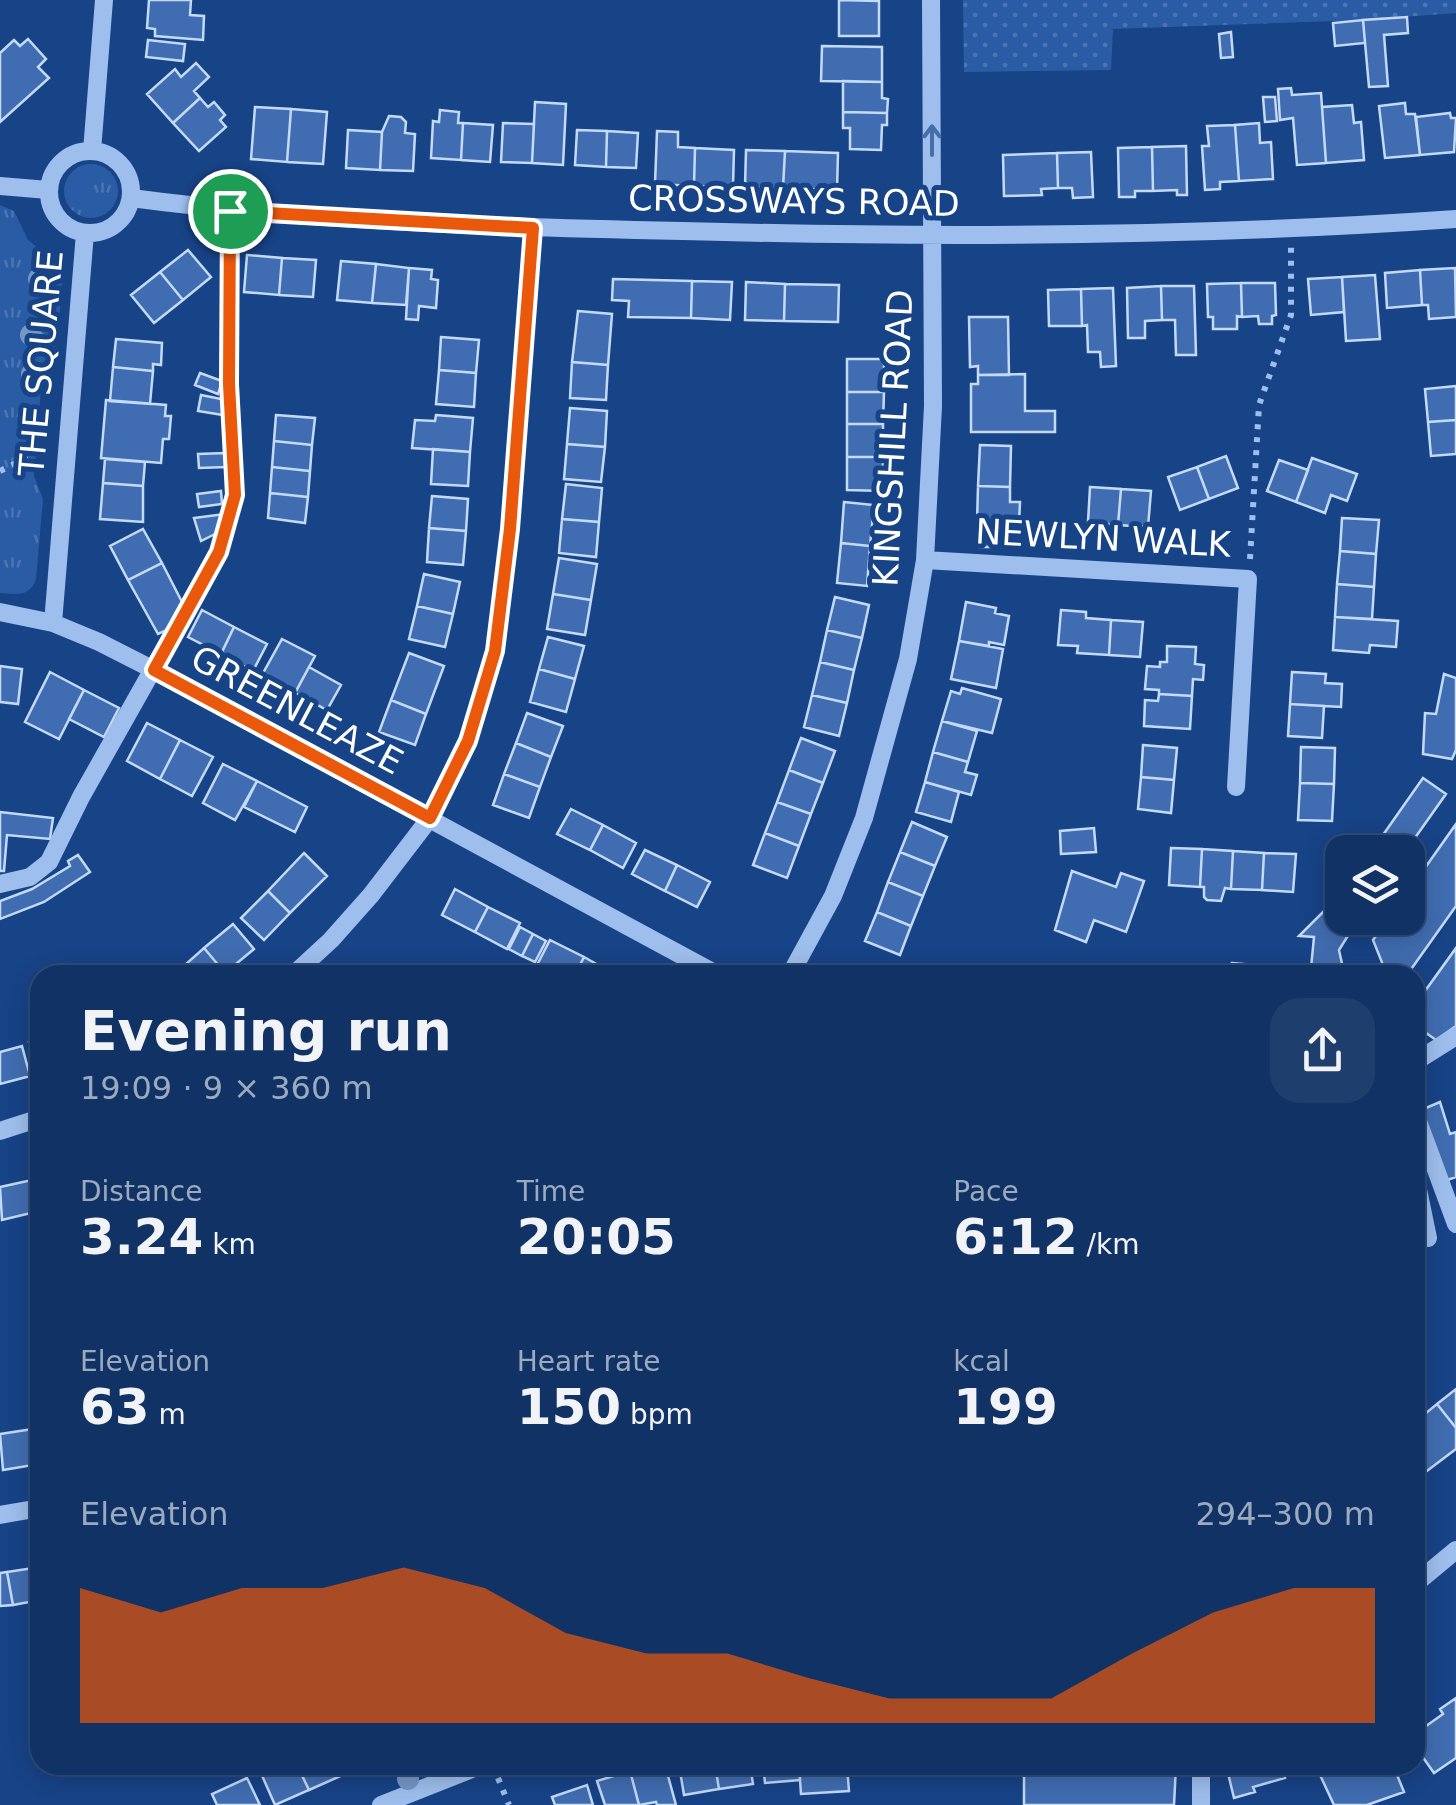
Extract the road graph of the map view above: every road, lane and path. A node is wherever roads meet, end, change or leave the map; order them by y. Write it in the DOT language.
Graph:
graph roads {
  1 [pos="104,0"];
  2 [pos="931,0"];
  3 [pos="92,151"];
  4 [pos="0,186"];
  5 [pos="48,190"];
  6 [pos="131,198"];
  7 [pos="230,211"];
  8 [pos="1456,220"];
  9 [pos="533,228"];
  10 [pos="1290,231"];
  11 [pos="85,233"];
  12 [pos="932,238"];
  13 [pos="66,439"];
  14 [pos="0,471"];
  15 [pos="926,560"];
  16 [pos="1248,580"];
  17 [pos="0,612"];
  18 [pos="53,624"];
  19 [pos="154,670"];
  20 [pos="1236,787"];
  21 [pos="430,818"];
  22 [pos="0,884"];
  23 [pos="304,965"];
  24 [pos="700,965"];
  25 [pos="795,965"];
  26 [pos="1456,1036"];
  27 [pos="1425,1056"];
  28 [pos="30,1121"];
  29 [pos="0,1131"];
  30 [pos="1425,1141"];
  31 [pos="1456,1227"];
  32 [pos="1425,1239"];
  33 [pos="30,1510"];
  34 [pos="0,1514"];
  35 [pos="1455,1552"];
  36 [pos="1425,1576"];
  37 [pos="457,1775"];
  38 [pos="497,1775"];
  39 [pos="1201,1775"];
  40 [pos="381,1805"];
  41 [pos="509,1805"];
  42 [pos="1201,1805"];
  1 -- 3 [label="street"];
  12 -- 2 [label="street, KINGSHILL ROAD, one-way"];
  3 -- 5 [label="street"];
  3 -- 6 [label="street"];
  4 -- 5 [label="street"];
  5 -- 11 [label="street"];
  6 -- 7 [label="street, CROSSWAYS ROAD"];
  6 -- 11 [label="street"];
  7 -- 9 [label="street, CROSSWAYS ROAD"];
  7 -- 19 [label="street"];
  8 -- 10 [label="street, CROSSWAYS ROAD"];
  9 -- 12 [label="street, CROSSWAYS ROAD"];
  9 -- 21 [label="street"];
  10 -- 12 [label="street, CROSSWAYS ROAD"];
  10 -- 16 [label="path"];
  11 -- 13 [label="street, THE SQUARE"];
  12 -- 15 [label="street, KINGSHILL ROAD"];
  13 -- 14 [label="path"];
  13 -- 18 [label="street, THE SQUARE"];
  15 -- 16 [label="street, NEWLYN WALK"];
  15 -- 25 [label="street, KINGSHILL ROAD"];
  16 -- 20 [label="street, NEWLYN WALK"];
  17 -- 18 [label="street"];
  18 -- 19 [label="street, GREENLEAZE"];
  19 -- 21 [label="street, GREENLEAZE"];
  19 -- 22 [label="street"];
  21 -- 23 [label="street"];
  21 -- 24 [label="street, GREENLEAZE"];
  26 -- 27 [label="street"];
  28 -- 29 [label="street"];
  30 -- 31 [label="street"];
  31 -- 32 [label="street"];
  33 -- 34 [label="street"];
  35 -- 36 [label="street"];
  37 -- 40 [label="street"];
  38 -- 41 [label="path"];
  39 -- 42 [label="street"];
}
